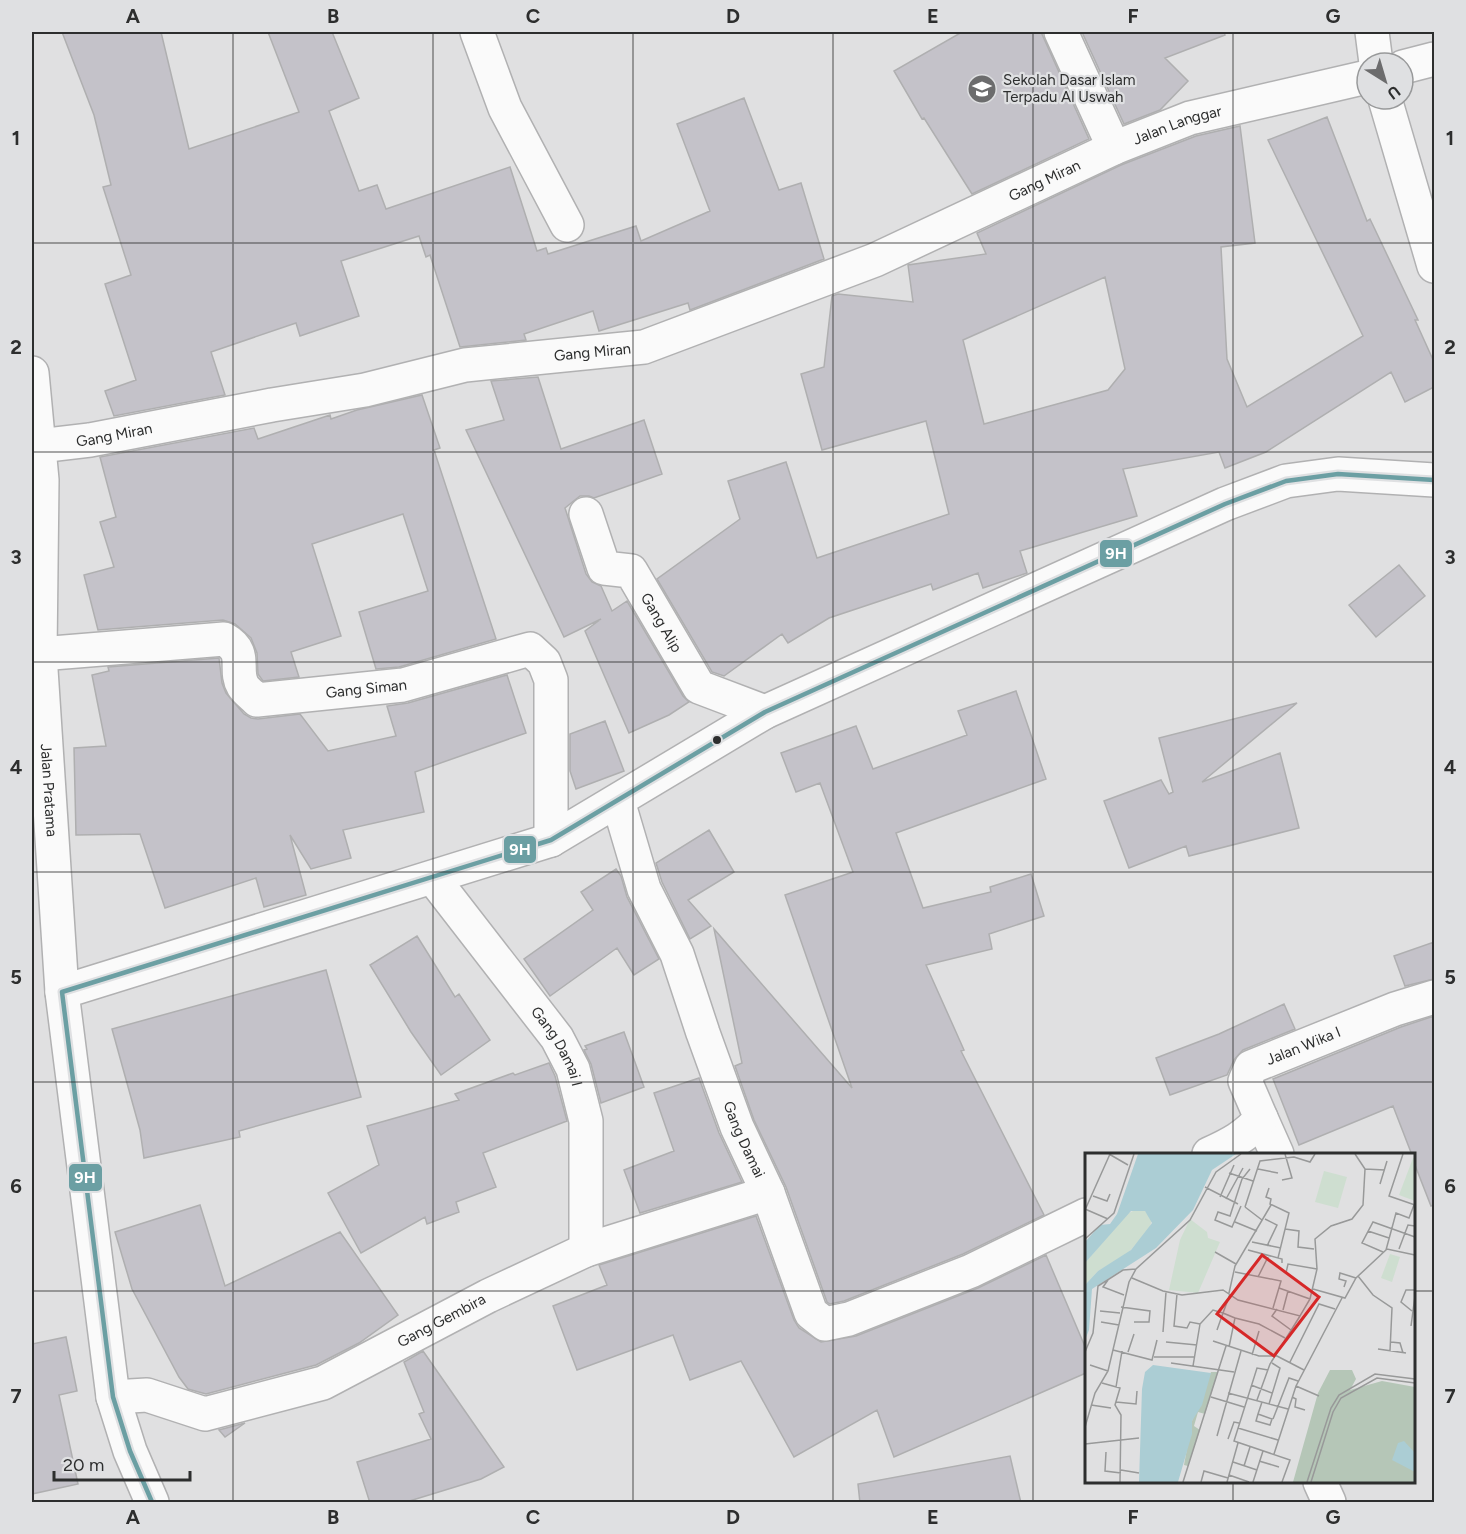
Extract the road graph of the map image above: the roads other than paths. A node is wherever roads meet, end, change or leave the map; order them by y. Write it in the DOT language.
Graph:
graph roads {
  1 [pos="477,32"];
  2 [pos="1061,32"];
  3 [pos="1372,32"];
  4 [pos="1374,51"];
  5 [pos="1434,59"];
  6 [pos="1415,65"];
  7 [pos="1355,80"];
  8 [pos="1389,111"];
  9 [pos="1114,148"];
  10 [pos="567,225"];
  11 [pos="1434,266"];
  12 [pos="32,373"];
  13 [pos="39,446"];
  14 [pos="1434,480"];
  15 [pos="586,514"];
  16 [pos="40,654"];
  17 [pos="765,712"];
  18 [pos="618,801"];
  19 [pos="551,840"];
  20 [pos="434,878"];
  21 [pos="62,992"];
  22 [pos="1434,996"];
  23 [pos="1261,1118"];
  24 [pos="1213,1153"];
  25 [pos="1276,1153"];
  26 [pos="768,1193"];
  27 [pos="1085,1215"];
  28 [pos="586,1250"];
  29 [pos="113,1397"];
  30 [pos="1320,1483"];
  31 [pos="152,1503"];
  32 [pos="1329,1503"];
  1 -- 10 [label="street"];
  2 -- 9 [label="street, Jalan Langgar"];
  3 -- 4 [label="street"];
  5 -- 6 [label="street"];
  7 -- 9 [label="street, Jalan Langgar"];
  8 -- 11 [label="street"];
  9 -- 13 [label="street, Gang Miran"];
  12 -- 13 [label="street, Jalan Pratama"];
  13 -- 16 [label="street, Jalan Pratama"];
  14 -- 17 [label="street"];
  15 -- 17 [label="street, Gang Alip"];
  16 -- 19 [label="street, Gang Siman"];
  16 -- 21 [label="street, Jalan Pratama"];
  17 -- 18 [label="street"];
  18 -- 19 [label="street"];
  18 -- 26 [label="street, Gang Damai"];
  19 -- 20 [label="street"];
  20 -- 21 [label="street"];
  20 -- 28 [label="street, Gang Damai I"];
  21 -- 29 [label="street, Jalan Pratama"];
  22 -- 23 [label="street, Jalan Wika I"];
  23 -- 24 [label="street"];
  23 -- 25 [label="street, Jalan Wika I"];
  26 -- 27 [label="street, Gang Damai"];
  26 -- 28 [label="street, Gang Gembira"];
  28 -- 29 [label="street, Gang Gembira"];
  29 -- 31 [label="street, Jalan Pratama"];
  30 -- 32 [label="street"];
}
